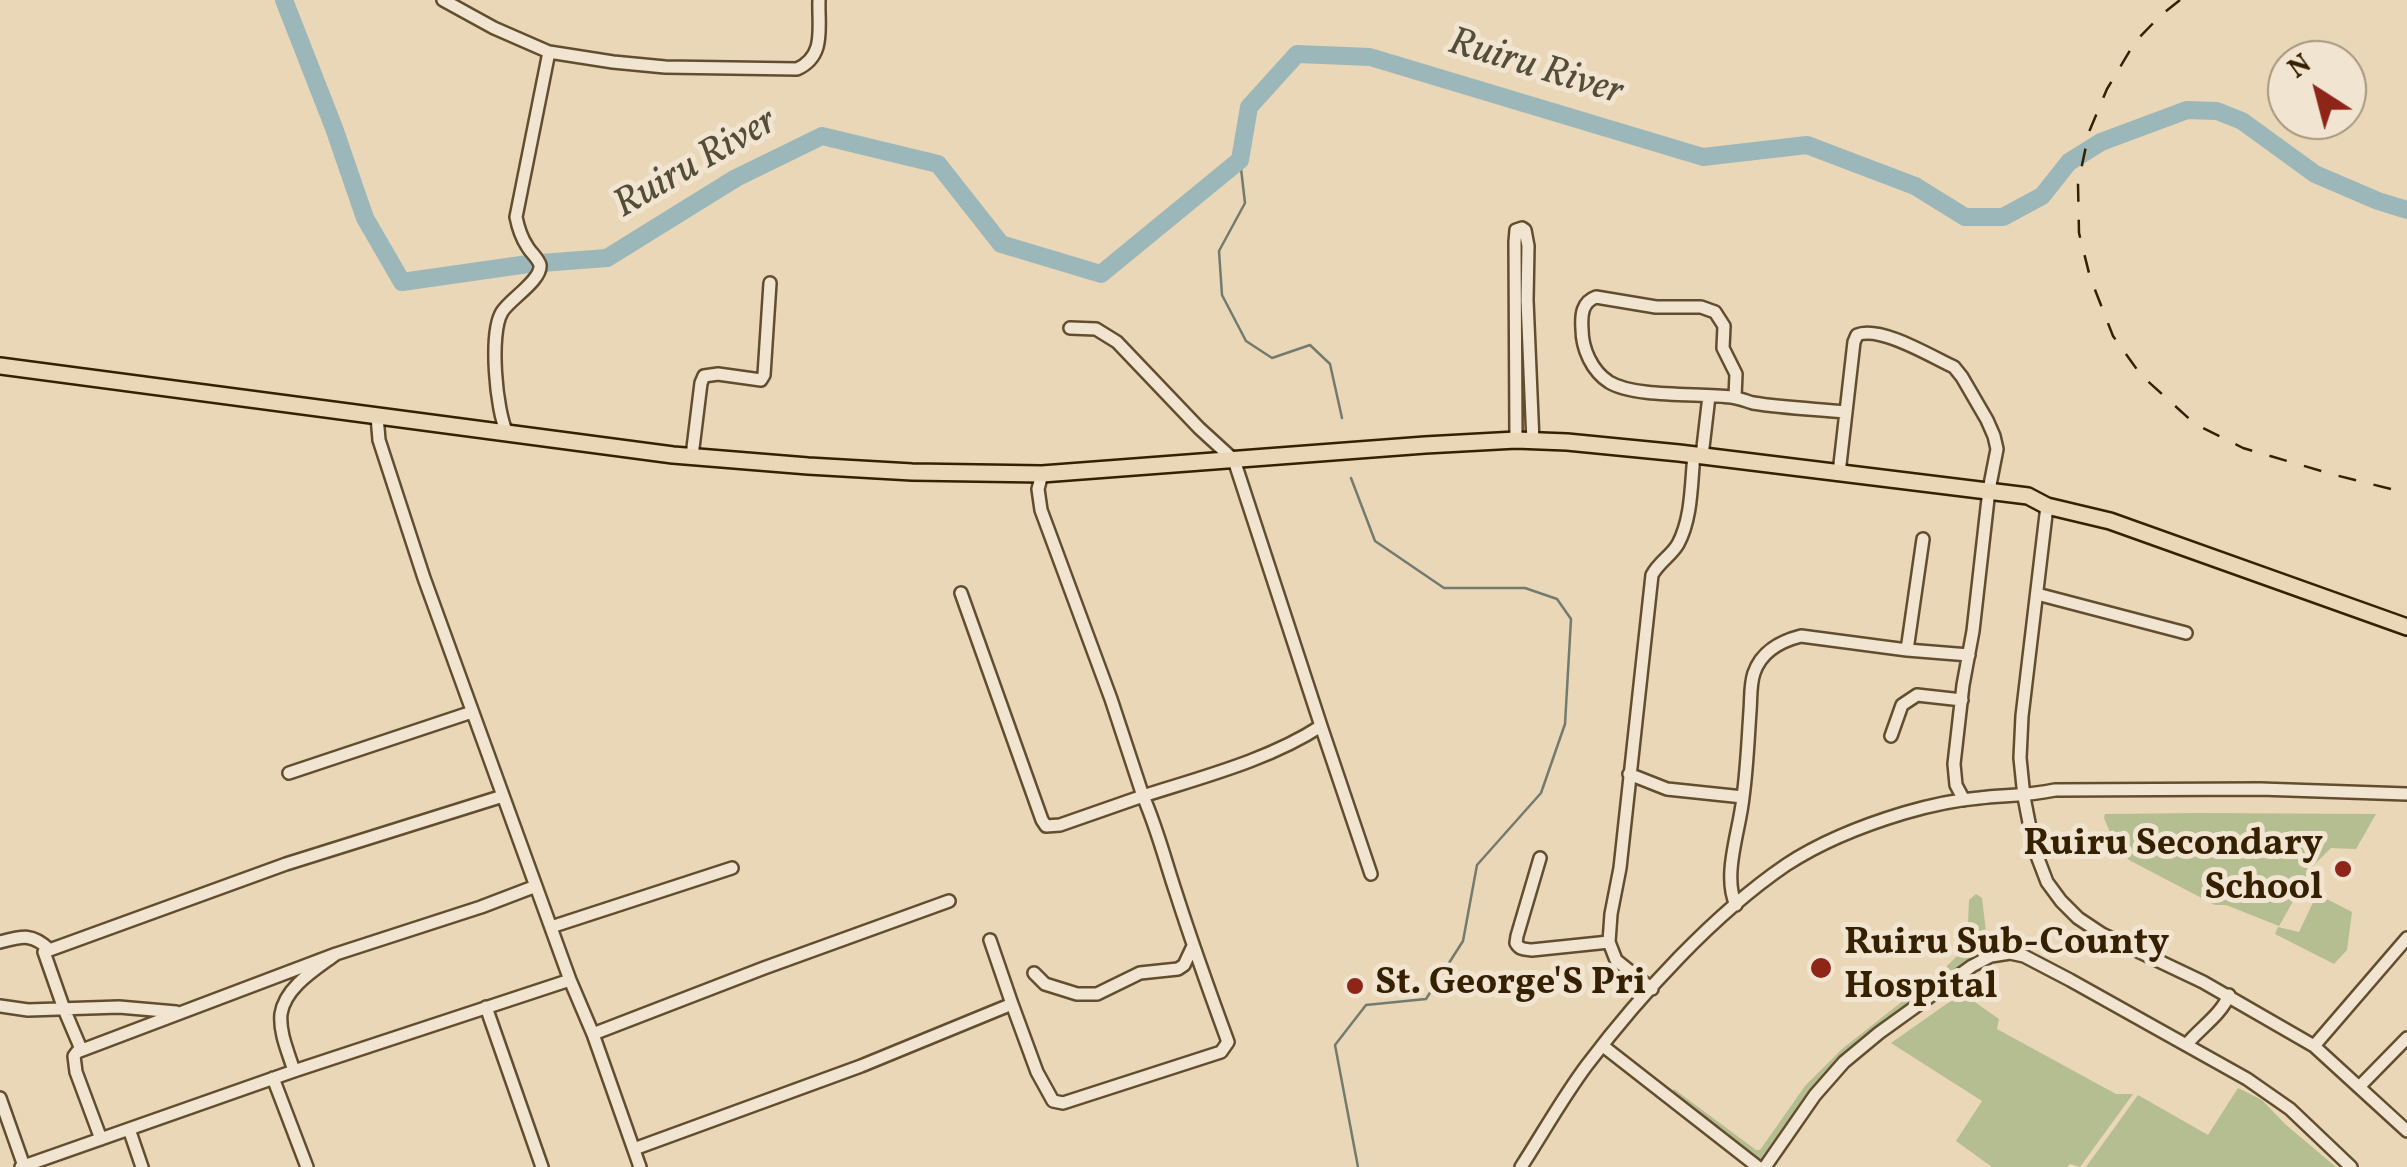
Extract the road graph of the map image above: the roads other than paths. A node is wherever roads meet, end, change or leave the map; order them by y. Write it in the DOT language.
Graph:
graph roads {
  1 [pos="443,0"];
  2 [pos="819,0"];
  3 [pos="548,52"];
  4 [pos="770,283"];
  5 [pos="1070,328"];
  6 [pos="0,366"];
  7 [pos="1516,387"];
  8 [pos="1531,387"];
  9 [pos="1708,396"];
  10 [pos="1734,397"];
  11 [pos="1846,412"];
  12 [pos="377,416"];
  13 [pos="507,432"];
  14 [pos="1524,441"];
  15 [pos="692,456"];
  16 [pos="1698,456"];
  17 [pos="1234,460"];
  18 [pos="1839,473"];
  19 [pos="1042,474"];
  20 [pos="1989,490"];
  21 [pos="2047,506"];
  22 [pos="1923,540"];
  23 [pos="961,593"];
  24 [pos="2037,594"];
  25 [pos="2407,627"];
  26 [pos="2186,633"];
  27 [pos="1907,650"];
  28 [pos="1969,656"];
  29 [pos="1962,700"];
  30 [pos="472,712"];
  31 [pos="1321,726"];
  32 [pos="1891,736"];
  33 [pos="289,773"];
  34 [pos="1629,774"];
  35 [pos="2407,794"];
  36 [pos="503,796"];
  37 [pos="1144,796"];
  38 [pos="1743,797"];
  39 [pos="2024,797"];
  40 [pos="1964,800"];
  41 [pos="1540,858"];
  42 [pos="732,868"];
  43 [pos="1372,874"];
  44 [pos="536,886"];
  45 [pos="950,902"];
  46 [pos="1736,905"];
  47 [pos="551,927"];
  48 [pos="2407,938"];
  49 [pos="990,940"];
  50 [pos="0,942"];
  51 [pos="1608,942"];
  52 [pos="1193,946"];
  53 [pos="50,950"];
  54 [pos="336,954"];
  55 [pos="1034,973"];
  56 [pos="570,980"];
  57 [pos="1652,989"];
  58 [pos="2229,995"];
  59 [pos="1012,1004"];
  60 [pos="0,1006"];
  61 [pos="486,1007"];
  62 [pos="64,1009"];
  63 [pos="180,1012"];
  64 [pos="594,1034"];
  65 [pos="2407,1038"];
  66 [pos="2187,1044"];
  67 [pos="1603,1046"];
  68 [pos="2314,1046"];
  69 [pos="82,1048"];
  70 [pos="294,1071"];
  71 [pos="274,1078"];
  72 [pos="2360,1086"];
  73 [pos="0,1098"];
  74 [pos="129,1129"];
  75 [pos="2407,1131"];
  76 [pos="100,1139"];
  77 [pos="634,1149"];
  78 [pos="40,1164"];
  79 [pos="22,1167"];
  80 [pos="142,1167"];
  81 [pos="307,1167"];
  82 [pos="542,1167"];
  83 [pos="640,1167"];
  84 [pos="1521,1167"];
  85 [pos="1761,1167"];
  86 [pos="2352,1167"];
  1 -- 3 [label="street"];
  2 -- 3 [label="street"];
  3 -- 13 [label="street"];
  4 -- 15 [label="street"];
  5 -- 17 [label="street"];
  6 -- 12 [label="main road"];
  7 -- 8 [label="street"];
  7 -- 8 [label="street"];
  7 -- 14 [label="street"];
  8 -- 14 [label="street"];
  9 -- 10 [label="street"];
  9 -- 10 [label="street"];
  9 -- 16 [label="street"];
  10 -- 11 [label="street"];
  11 -- 18 [label="street"];
  11 -- 20 [label="street"];
  12 -- 13 [label="main road"];
  12 -- 30 [label="street"];
  13 -- 15 [label="main road"];
  14 -- 16 [label="main road"];
  14 -- 17 [label="main road"];
  15 -- 19 [label="main road"];
  16 -- 18 [label="main road"];
  16 -- 34 [label="street"];
  17 -- 19 [label="main road"];
  17 -- 31 [label="street"];
  18 -- 20 [label="main road"];
  19 -- 37 [label="street"];
  20 -- 21 [label="main road"];
  20 -- 28 [label="street"];
  21 -- 24 [label="street"];
  21 -- 25 [label="main road"];
  22 -- 27 [label="street"];
  23 -- 37 [label="street"];
  24 -- 26 [label="street"];
  24 -- 39 [label="street"];
  27 -- 28 [label="street"];
  27 -- 38 [label="street"];
  28 -- 29 [label="street"];
  29 -- 32 [label="street"];
  29 -- 40 [label="street"];
  30 -- 33 [label="street"];
  30 -- 36 [label="street"];
  31 -- 37 [label="street"];
  31 -- 43 [label="street"];
  34 -- 38 [label="street"];
  34 -- 51 [label="street"];
  35 -- 39 [label="street"];
  36 -- 44 [label="street"];
  36 -- 53 [label="street"];
  37 -- 52 [label="street"];
  38 -- 46 [label="street"];
  39 -- 40 [label="street"];
  39 -- 58 [label="street"];
  40 -- 46 [label="street"];
  41 -- 51 [label="street"];
  42 -- 47 [label="street"];
  44 -- 47 [label="street"];
  44 -- 54 [label="street"];
  45 -- 64 [label="street"];
  46 -- 57 [label="street"];
  47 -- 56 [label="street"];
  48 -- 68 [label="street"];
  49 -- 59 [label="street"];
  50 -- 53 [label="street"];
  51 -- 57 [label="street"];
  52 -- 55 [label="street"];
  52 -- 59 [label="street"];
  53 -- 62 [label="street"];
  54 -- 63 [label="street"];
  54 -- 70 [label="street"];
  56 -- 61 [label="street"];
  56 -- 64 [label="street"];
  57 -- 67 [label="street"];
  58 -- 66 [label="street"];
  58 -- 68 [label="street"];
  59 -- 77 [label="street"];
  60 -- 62 [label="street"];
  61 -- 70 [label="street"];
  61 -- 82 [label="street"];
  62 -- 63 [label="street"];
  62 -- 69 [label="street"];
  63 -- 69 [label="street"];
  64 -- 77 [label="street"];
  65 -- 72 [label="street"];
  66 -- 85 [label="street"];
  66 -- 86 [label="street"];
  67 -- 84 [label="street"];
  67 -- 85 [label="street"];
  68 -- 72 [label="street"];
  69 -- 76 [label="street"];
  70 -- 71 [label="street"];
  71 -- 74 [label="street"];
  71 -- 81 [label="street"];
  72 -- 75 [label="street"];
  73 -- 79 [label="street"];
  74 -- 76 [label="street"];
  74 -- 80 [label="street"];
  76 -- 78 [label="street"];
  77 -- 83 [label="street"];
  78 -- 79 [label="street"];
}
